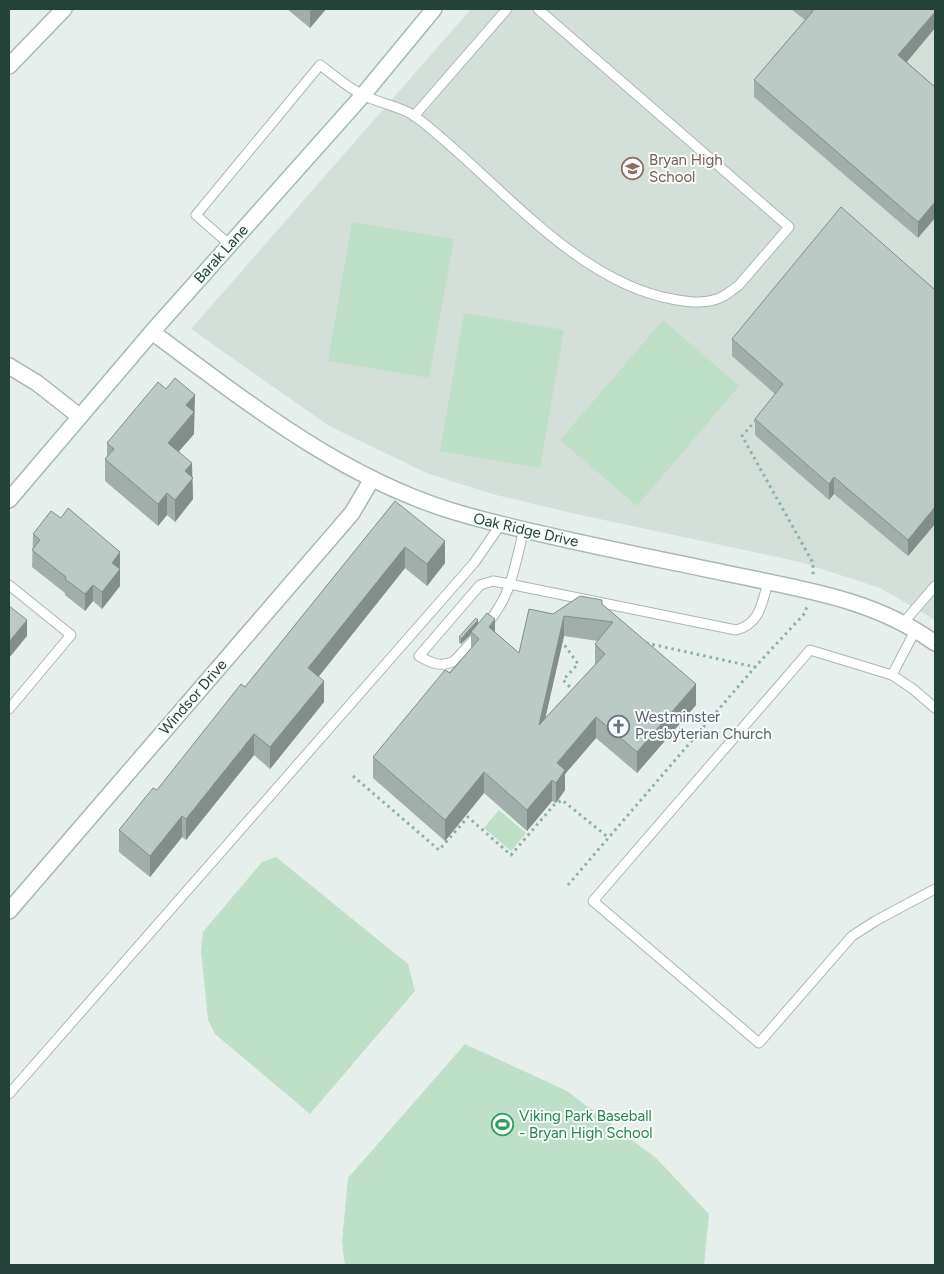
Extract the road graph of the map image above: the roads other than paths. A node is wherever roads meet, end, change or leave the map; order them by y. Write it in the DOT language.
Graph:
graph roads {
  1 [pos="64,9"];
  2 [pos="433,9"];
  3 [pos="506,9"];
  4 [pos="538,9"];
  5 [pos="9,66"];
  6 [pos="363,95"];
  7 [pos="414,116"];
  8 [pos="230,245"];
  9 [pos="152,332"];
  10 [pos="9,366"];
  11 [pos="79,416"];
  12 [pos="372,479"];
  13 [pos="9,500"];
  14 [pos="501,524"];
  15 [pos="524,530"];
  16 [pos="768,582"];
  17 [pos="9,584"];
  18 [pos="509,584"];
  19 [pos="935,586"];
  20 [pos="910,626"];
  21 [pos="935,643"];
  22 [pos="892,676"];
  23 [pos="935,708"];
  24 [pos="9,709"];
  25 [pos="935,888"];
  26 [pos="9,911"];
  27 [pos="9,1094"];
  1 -- 5 [label="street"];
  2 -- 6 [label="street, Barak Lane"];
  3 -- 7 [label="lane"];
  4 -- 7 [label="lane"];
  6 -- 7 [label="lane"];
  6 -- 8 [label="street, Barak Lane"];
  6 -- 8 [label="lane"];
  8 -- 9 [label="street, Barak Lane"];
  9 -- 11 [label="street, Barak Lane"];
  9 -- 12 [label="street, Oak Ridge Drive"];
  10 -- 11 [label="street"];
  11 -- 13 [label="street, Barak Lane"];
  12 -- 14 [label="street, Oak Ridge Drive"];
  12 -- 26 [label="street, Windsor Drive"];
  14 -- 15 [label="street, Oak Ridge Drive"];
  14 -- 27 [label="lane"];
  15 -- 16 [label="street, Oak Ridge Drive"];
  15 -- 18 [label="lane"];
  16 -- 18 [label="lane"];
  16 -- 20 [label="street, Oak Ridge Drive"];
  17 -- 24 [label="lane"];
  18 -- 18 [label="lane"];
  19 -- 20 [label="lane"];
  20 -- 21 [label="street, Oak Ridge Drive"];
  20 -- 22 [label="lane"];
  22 -- 23 [label="lane"];
  22 -- 25 [label="lane"];
}
